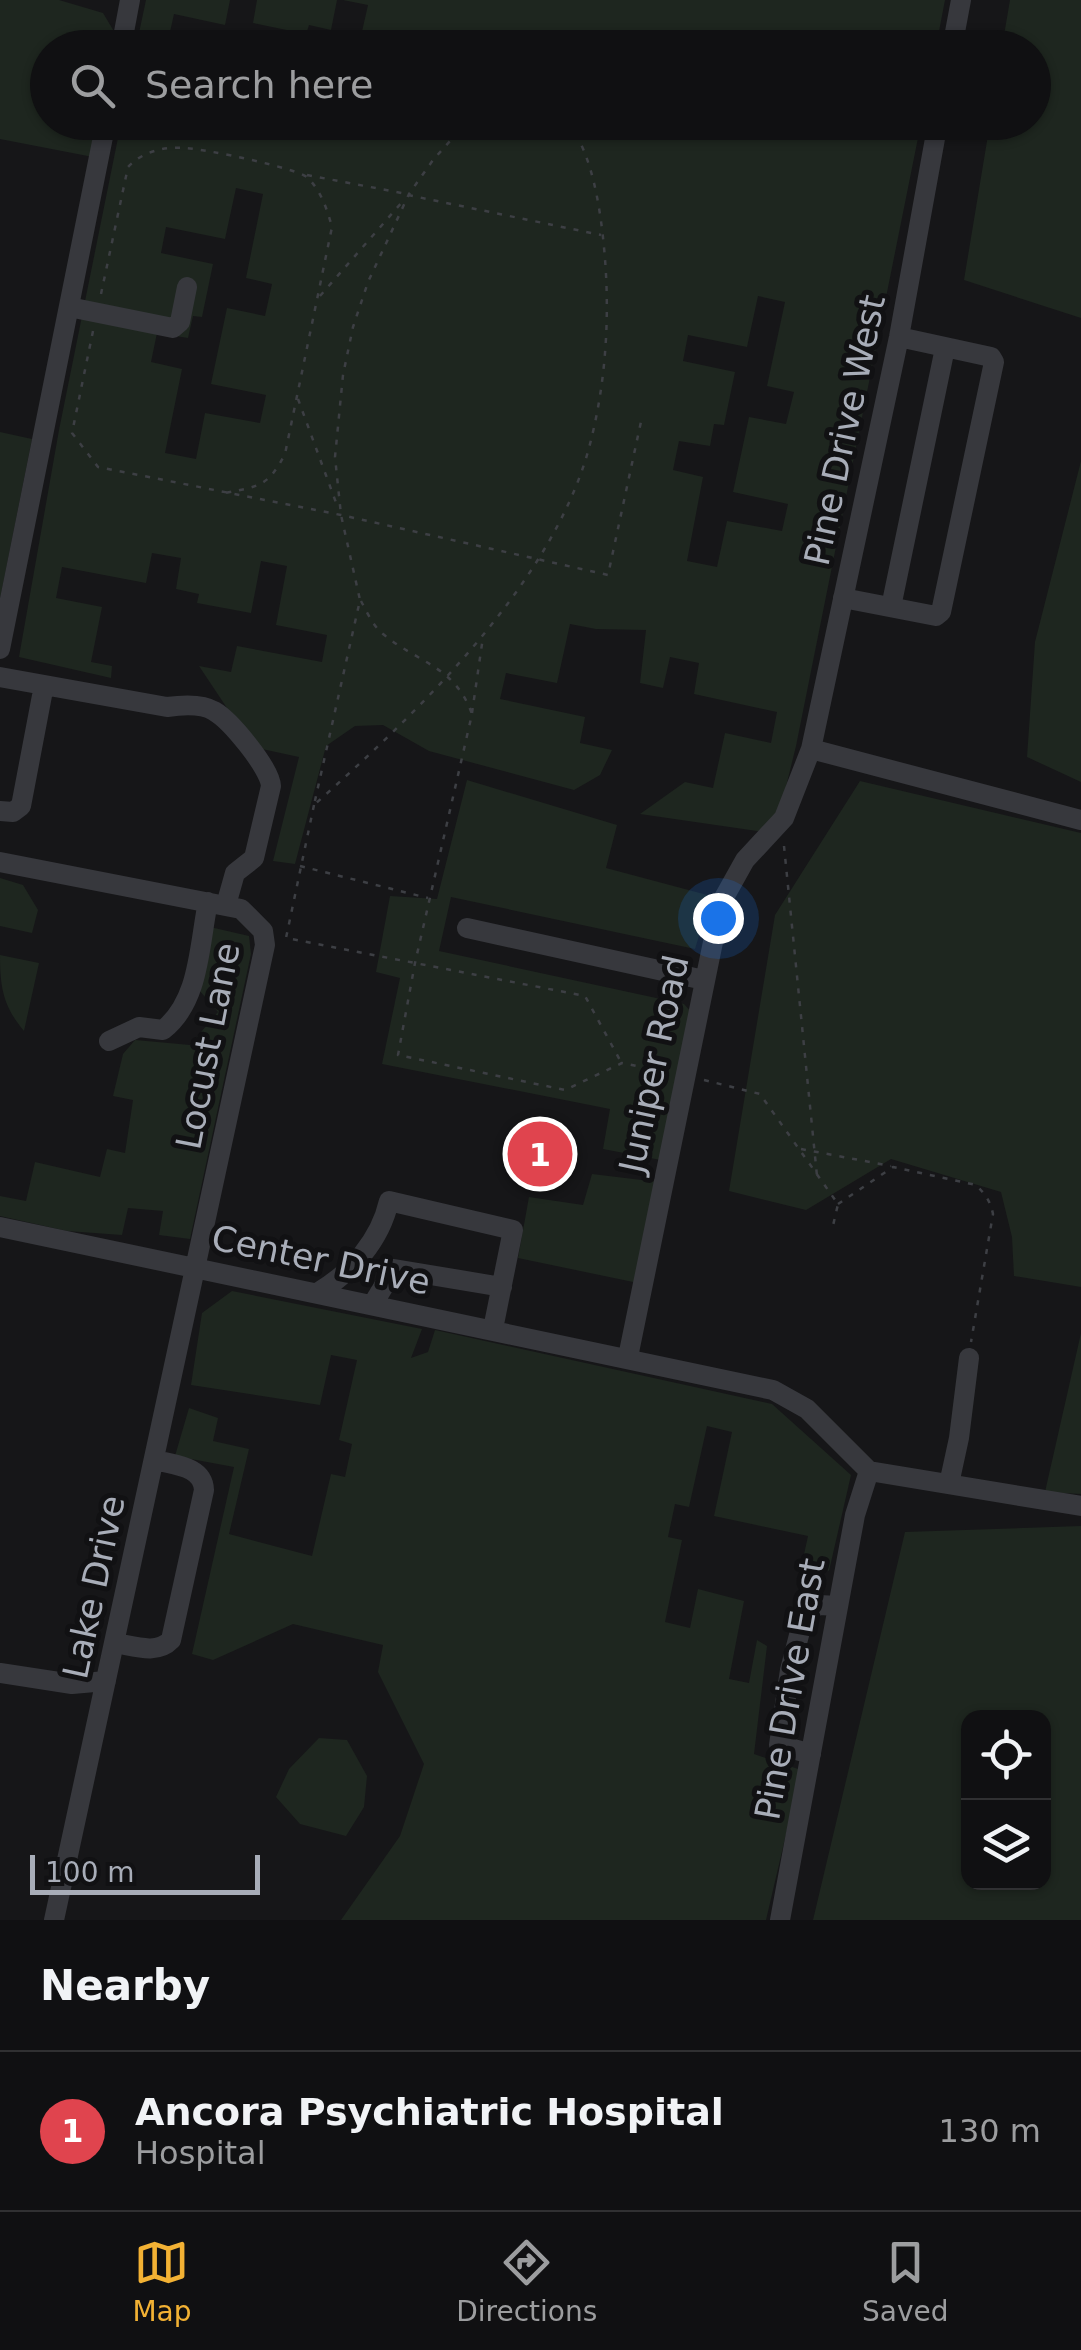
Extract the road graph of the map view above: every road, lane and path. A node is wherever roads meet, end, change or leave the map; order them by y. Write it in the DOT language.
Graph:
graph roads {
  1 [pos="961,0"];
  2 [pos="124,1"];
  3 [pos="122,30"];
  4 [pos="955,30"];
  5 [pos="102,140"];
  6 [pos="451,140"];
  7 [pos="580,140"];
  8 [pos="935,140"];
  9 [pos="306,175"];
  10 [pos="409,194"];
  11 [pos="603,236"];
  12 [pos="187,287"];
  13 [pos="319,298"];
  14 [pos="68,307"];
  15 [pos="97,313"];
  16 [pos="899,337"];
  17 [pos="944,348"];
  18 [pos="297,398"];
  19 [pos="642,417"];
  20 [pos="226,492"];
  21 [pos="341,515"];
  22 [pos="538,558"];
  23 [pos="843,598"];
  24 [pos="891,607"];
  25 [pos="483,635"];
  26 [pos="0,649"];
  27 [pos="0,677"];
  28 [pos="44,685"];
  29 [pos="472,714"];
  30 [pos="810,749"];
  31 [pos="314,805"];
  32 [pos="0,811"];
  33 [pos="1081,820"];
  34 [pos="784,839"];
  35 [pos="0,862"];
  36 [pos="300,866"];
  37 [pos="430,898"];
  38 [pos="217,903"];
  39 [pos="467,928"];
  40 [pos="704,980"];
  41 [pos="108,1041"];
  42 [pos="622,1063"];
  43 [pos="798,1148"];
  44 [pos="815,1152"];
  45 [pos="893,1166"];
  46 [pos="817,1176"];
  47 [pos="838,1204"];
  48 [pos="0,1228"];
  49 [pos="196,1268"];
  50 [pos="502,1287"];
  51 [pos="316,1293"];
  52 [pos="373,1304"];
  53 [pos="493,1329"];
  54 [pos="628,1357"];
  55 [pos="968,1358"];
  56 [pos="155,1460"];
  57 [pos="869,1470"];
  58 [pos="949,1484"];
  59 [pos="1081,1506"];
  60 [pos="838,1606"];
  61 [pos="115,1644"];
  62 [pos="0,1672"];
  63 [pos="106,1681"];
  64 [pos="811,1754"];
  65 [pos="54,1920"];
  66 [pos="780,1920"];
  1 -- 4 [label="lane"];
  2 -- 3 [label="lane"];
  5 -- 14 [label="lane"];
  6 -- 10 [label="path"];
  7 -- 11 [label="path"];
  8 -- 16 [label="lane, Pine Drive West"];
  9 -- 10 [label="path"];
  9 -- 13 [label="path"];
  9 -- 15 [label="path"];
  10 -- 11 [label="path"];
  10 -- 13 [label="path"];
  10 -- 21 [label="path"];
  11 -- 22 [label="path"];
  12 -- 15 [label="lane"];
  13 -- 18 [label="path"];
  14 -- 15 [label="lane"];
  14 -- 26 [label="lane"];
  15 -- 20 [label="path"];
  16 -- 17 [label="lane"];
  16 -- 23 [label="lane, Pine Drive West"];
  17 -- 24 [label="lane"];
  17 -- 24 [label="lane"];
  18 -- 20 [label="path"];
  18 -- 21 [label="path"];
  19 -- 22 [label="path"];
  20 -- 21 [label="path"];
  21 -- 22 [label="path"];
  21 -- 31 [label="path"];
  22 -- 25 [label="path"];
  23 -- 24 [label="lane"];
  23 -- 30 [label="lane, Pine Drive West"];
  25 -- 29 [label="path"];
  25 -- 31 [label="path"];
  27 -- 28 [label="lane"];
  28 -- 32 [label="lane"];
  28 -- 38 [label="lane"];
  30 -- 33 [label="lane"];
  30 -- 40 [label="lane, Juniper Road"];
  31 -- 36 [label="path"];
  34 -- 44 [label="path"];
  35 -- 38 [label="lane, Locust Lane"];
  36 -- 37 [label="path"];
  36 -- 42 [label="path"];
  38 -- 41 [label="lane"];
  38 -- 49 [label="lane, Locust Lane"];
  39 -- 40 [label="lane"];
  40 -- 54 [label="lane, Juniper Road"];
  43 -- 44 [label="path"];
  44 -- 45 [label="path"];
  44 -- 46 [label="path"];
  45 -- 47 [label="path"];
  45 -- 55 [label="path"];
  48 -- 49 [label="lane, Center Drive"];
  49 -- 51 [label="lane, Center Drive"];
  49 -- 56 [label="lane, Lake Drive"];
  50 -- 51 [label="lane"];
  50 -- 52 [label="lane"];
  50 -- 53 [label="lane"];
  51 -- 52 [label="lane, Center Drive"];
  52 -- 53 [label="lane, Center Drive"];
  53 -- 54 [label="lane, Center Drive"];
  54 -- 57 [label="lane, Center Drive"];
  55 -- 58 [label="lane"];
  56 -- 61 [label="lane, Lake Drive"];
  56 -- 61 [label="lane"];
  57 -- 58 [label="lane"];
  57 -- 60 [label="lane, Pine Drive East"];
  58 -- 59 [label="lane"];
  60 -- 64 [label="lane, Pine Drive East"];
  60 -- 64 [label="lane"];
  61 -- 63 [label="lane, Lake Drive"];
  62 -- 63 [label="lane"];
  63 -- 65 [label="lane, Lake Drive"];
  64 -- 66 [label="lane, Pine Drive East"];
}
